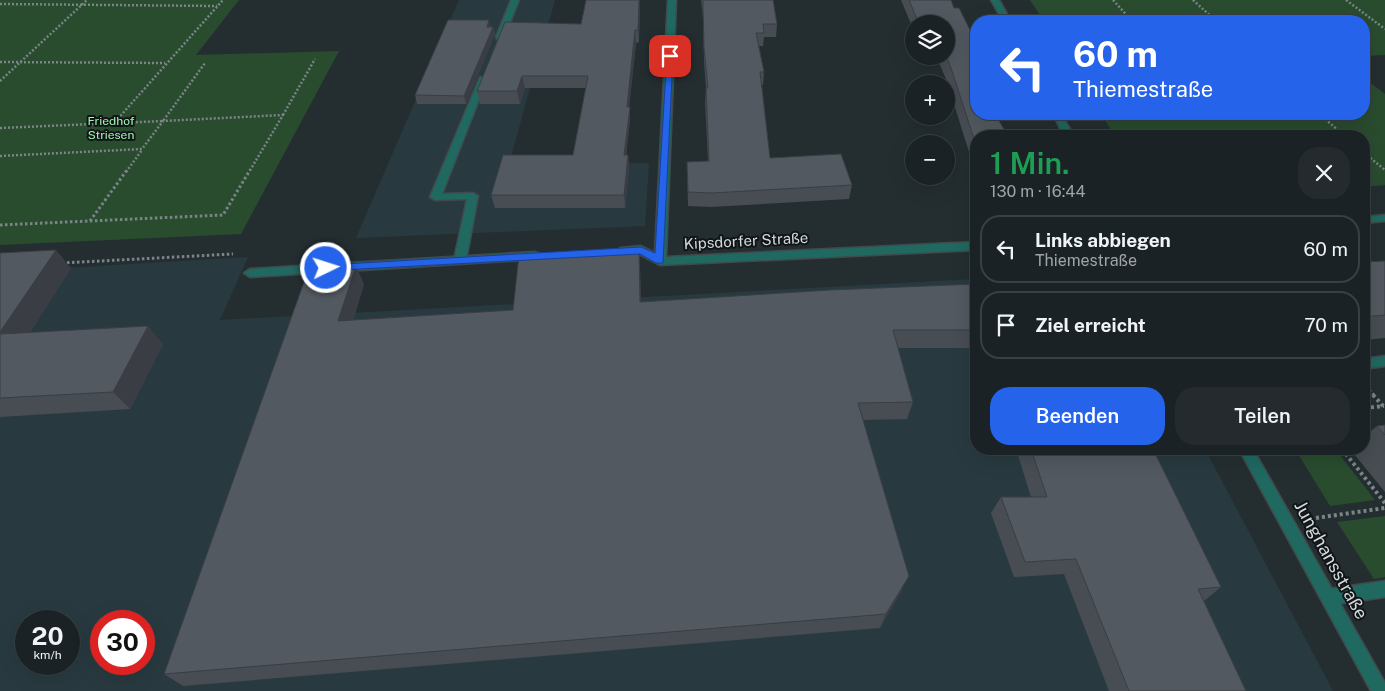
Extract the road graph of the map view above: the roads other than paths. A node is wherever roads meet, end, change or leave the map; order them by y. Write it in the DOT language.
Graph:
graph roads {
  1 [pos="515,0"];
  2 [pos="672,0"];
  3 [pos="995,0"];
  4 [pos="1004,15"];
  5 [pos="497,45"];
  6 [pos="486,72"];
  7 [pos="1385,218"];
  8 [pos="1370,219"];
  9 [pos="970,246"];
  10 [pos="613,252"];
  11 [pos="546,255"];
  12 [pos="460,260"];
  13 [pos="660,260"];
  14 [pos="250,273"];
  15 [pos="1385,361"];
  16 [pos="1370,363"];
  17 [pos="1249,455"];
  18 [pos="1385,589"];
  19 [pos="1329,597"];
  20 [pos="1380,691"];
  1 -- 5 [label="street"];
  2 -- 13 [label="street"];
  3 -- 4 [label="street"];
  6 -- 12 [label="street"];
  7 -- 8 [label="street"];
  9 -- 13 [label="street, Kipsdorfer Straße"];
  10 -- 13 [label="street, Kipsdorfer Straße"];
  11 -- 12 [label="street"];
  12 -- 14 [label="street"];
  15 -- 16 [label="street"];
  17 -- 19 [label="street, Junghansstraße"];
  18 -- 19 [label="street"];
  19 -- 20 [label="street, Junghansstraße"];
}
